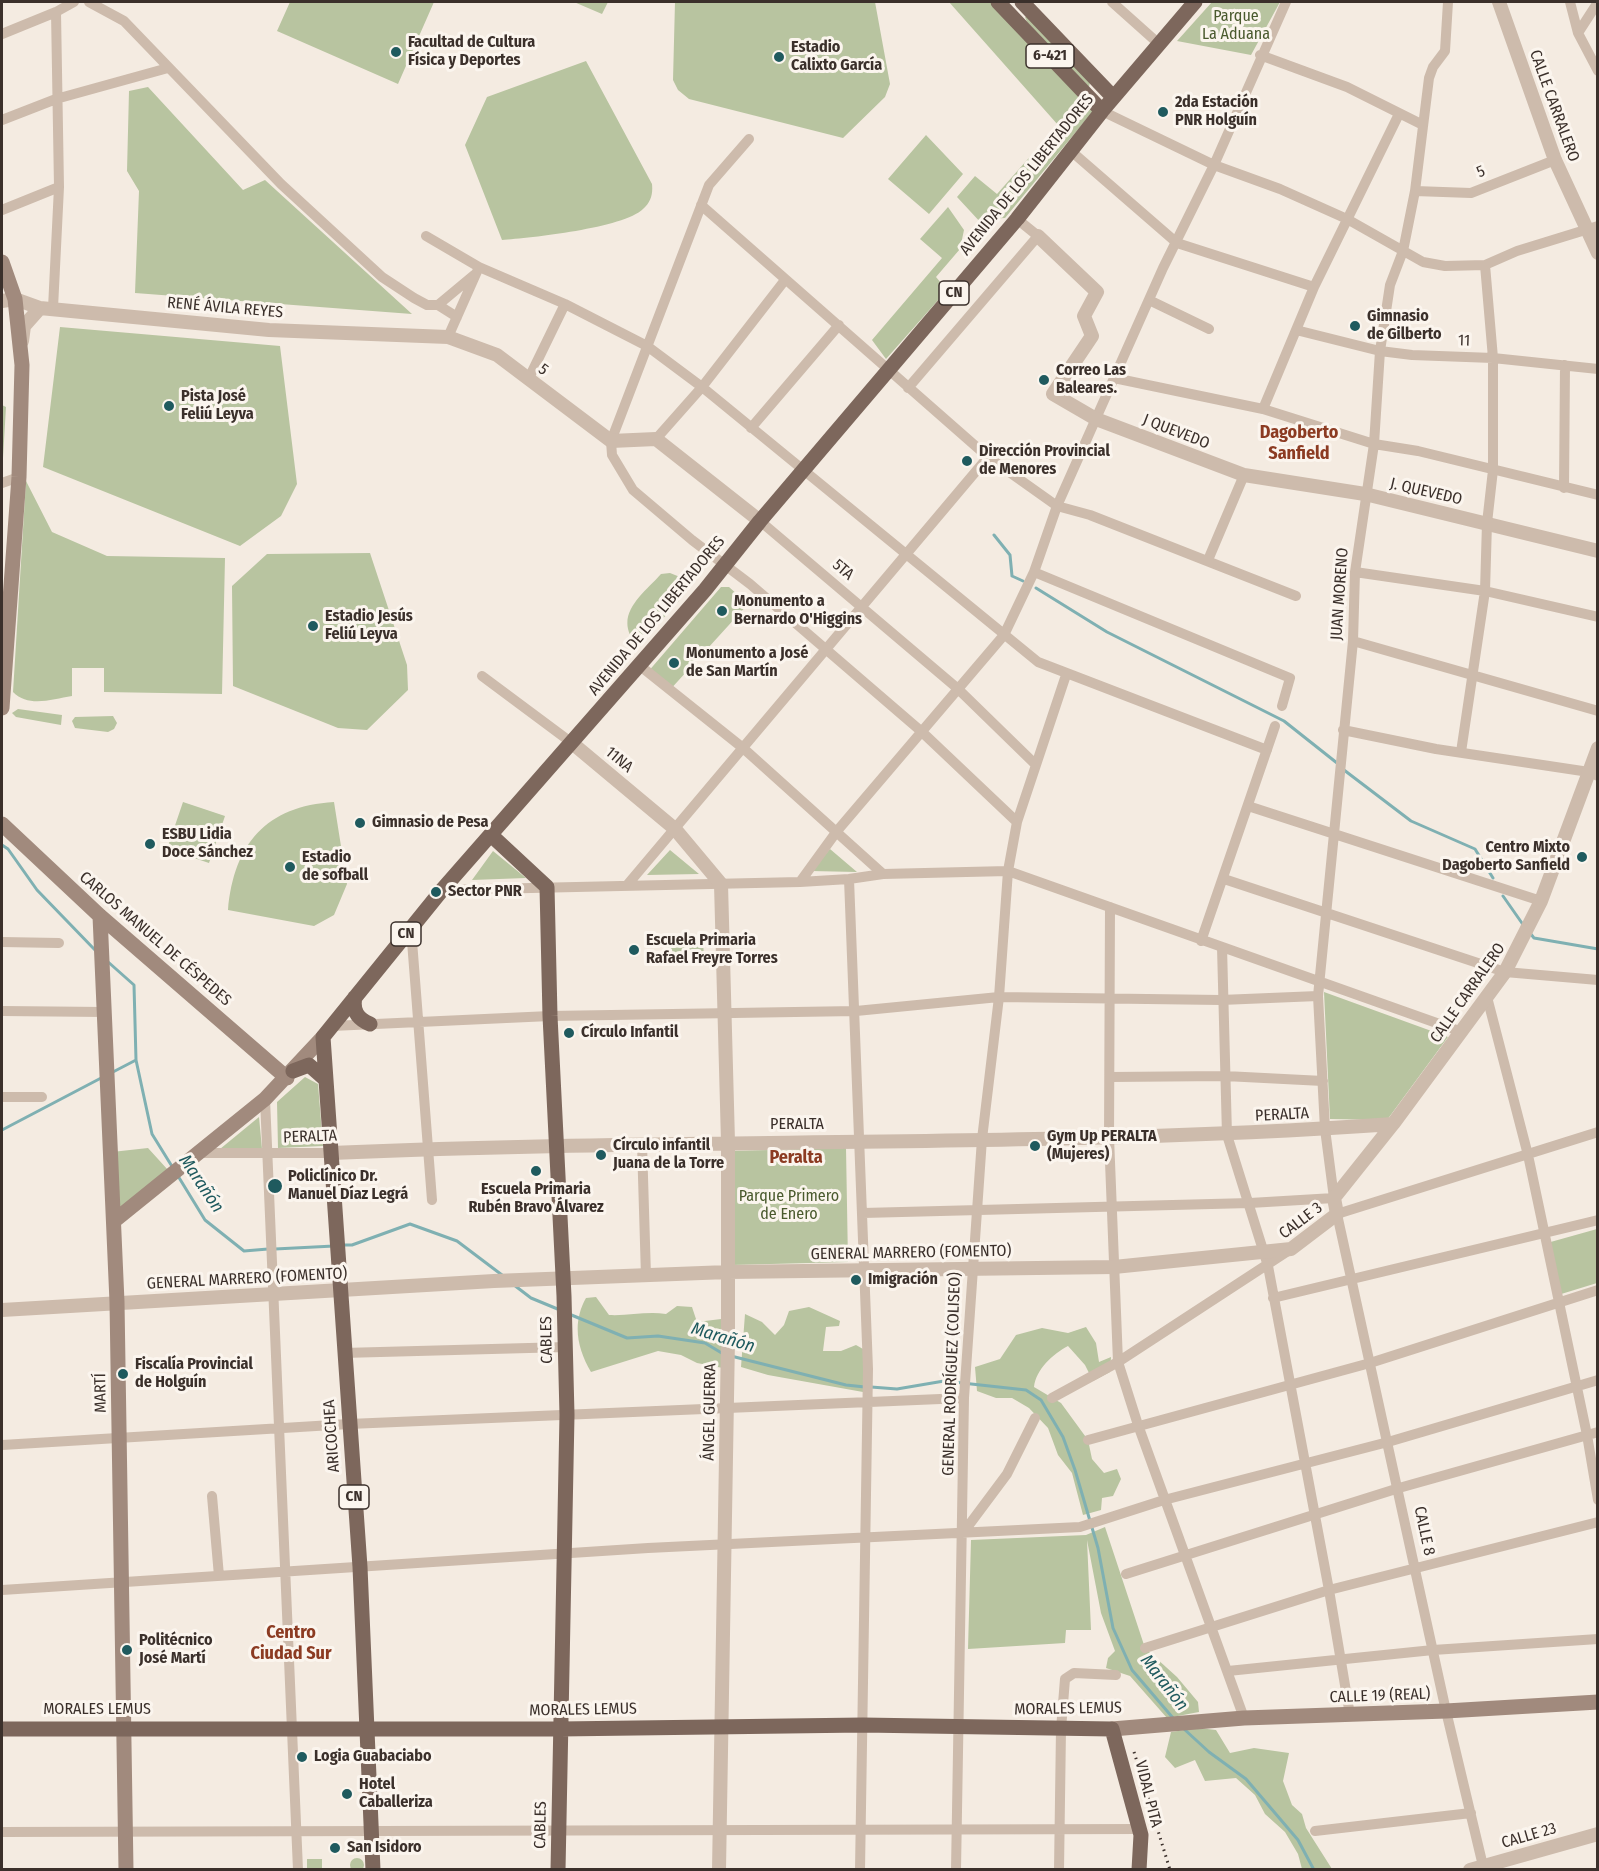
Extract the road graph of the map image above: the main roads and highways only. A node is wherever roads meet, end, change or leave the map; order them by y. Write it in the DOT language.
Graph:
graph roads {
  1 [pos="998,2"];
  2 [pos="1022,2"];
  3 [pos="1195,2"];
  4 [pos="1113,98"];
  5 [pos="1102,111"];
  6 [pos="2,262"];
  7 [pos="8,300"];
  8 [pos="6,593"];
  9 [pos="4,652"];
  10 [pos="2,708"];
  11 [pos="2,824"];
  12 [pos="491,835"];
  13 [pos="100,916"];
  14 [pos="124,937"];
  15 [pos="101,941"];
  16 [pos="355,997"];
  17 [pos="370,1024"];
  18 [pos="328,1031"];
  19 [pos="290,1075"];
  20 [pos="326,1080"];
  21 [pos="114,1221"];
  22 [pos="1598,1701"];
  23 [pos="1164,1723"];
  24 [pos="126,1728"];
  25 [pos="2,1729"];
  26 [pos="367,1729"];
  27 [pos="1112,1729"];
  28 [pos="560,1730"];
  29 [pos="126,1869"];
  30 [pos="373,1869"];
  31 [pos="558,1869"];
  32 [pos="1139,1869"];
  1 -- 5 [label="main road, 6-421"];
  2 -- 4 [label="main road, 6-421"];
  3 -- 4 [label="main road, AVENIDA DE LOS LIBERTADORES / CN"];
  4 -- 5 [label="main road, AVENIDA DE LOS LIBERTADORES / CN"];
  5 -- 12 [label="main road, AVENIDA DE LOS LIBERTADORES / CN"];
  6 -- 7 [label="main road"];
  7 -- 8 [label="main road"];
  8 -- 9 [label="main road"];
  9 -- 10 [label="main road"];
  11 -- 13 [label="main road, CARLOS MANUEL DE CÉSPEDES"];
  12 -- 16 [label="main road, AVENIDA DE LOS LIBERTADORES / CN"];
  12 -- 28 [label="main road, CABLES"];
  13 -- 14 [label="main road, CARLOS MANUEL DE CÉSPEDES"];
  13 -- 15 [label="main road, MARTÍ"];
  14 -- 15 [label="main road"];
  14 -- 19 [label="main road, CARLOS MANUEL DE CÉSPEDES"];
  15 -- 21 [label="main road, MARTÍ"];
  16 -- 17 [label="main road"];
  16 -- 18 [label="main road, AVENIDA DE LOS LIBERTADORES / CN"];
  18 -- 19 [label="main road, AVENIDA DE LOS LIBERTADORES / CN"];
  18 -- 20 [label="main road, ARICOCHEA / CN"];
  19 -- 20 [label="main road"];
  19 -- 21 [label="main road, AVENIDA DE LOS LIBERTADORES / CN"];
  20 -- 26 [label="main road, ARICOCHEA / CN"];
  21 -- 24 [label="main road, MARTÍ"];
  22 -- 23 [label="main road, CALLE 19 (REAL)"];
  23 -- 27 [label="main road, MORALES LEMUS"];
  24 -- 25 [label="main road, MORALES LEMUS"];
  24 -- 26 [label="main road, MORALES LEMUS"];
  24 -- 29 [label="main road, MARTÍ"];
  26 -- 28 [label="main road, MORALES LEMUS"];
  26 -- 30 [label="main road, ARICOCHEA"];
  27 -- 28 [label="main road, MORALES LEMUS"];
  27 -- 32 [label="main road, VIDAL PITA"];
  28 -- 31 [label="main road, CABLES"];
}
